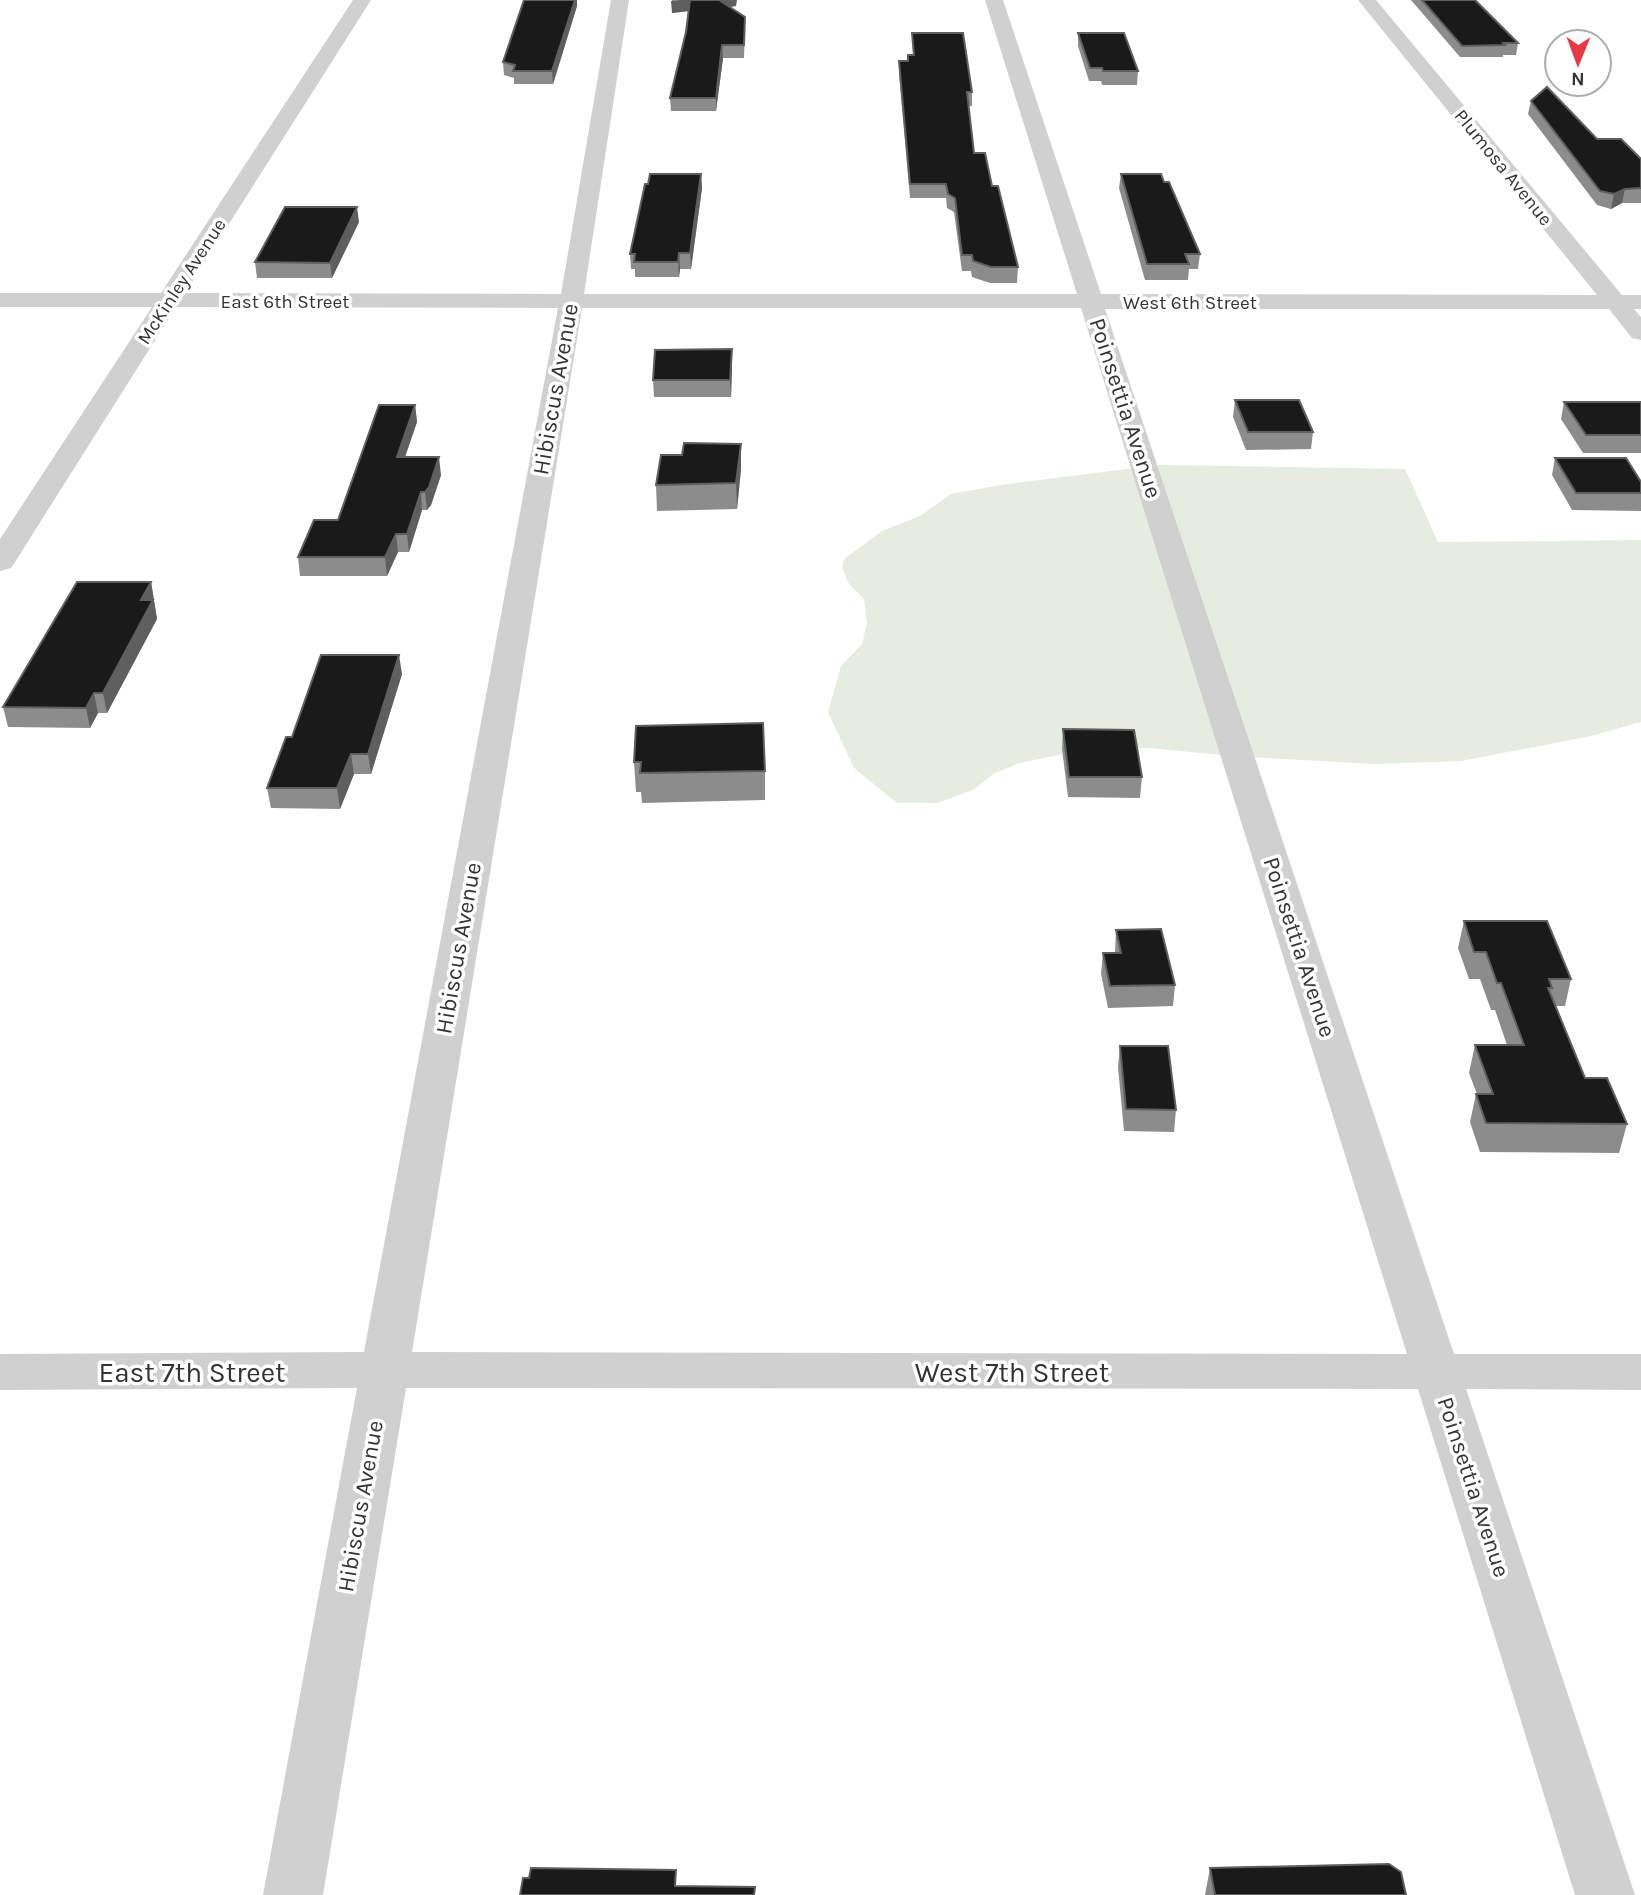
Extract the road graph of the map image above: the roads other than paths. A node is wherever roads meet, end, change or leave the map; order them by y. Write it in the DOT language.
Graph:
graph roads {
  1 [pos="362,0"];
  2 [pos="620,0"];
  3 [pos="994,0"];
  4 [pos="1367,0"];
  5 [pos="0,300"];
  6 [pos="168,301"];
  7 [pos="571,302"];
  8 [pos="1092,302"];
  9 [pos="1614,302"];
  10 [pos="1641,302"];
  11 [pos="1641,333"];
  12 [pos="0,562"];
  13 [pos="383,1370"];
  14 [pos="0,1372"];
  15 [pos="1437,1372"];
  16 [pos="1641,1372"];
  17 [pos="293,1895"];
  18 [pos="1605,1895"];
  1 -- 6 [label="street, McKinley Avenue"];
  2 -- 7 [label="street, Hibiscus Avenue"];
  3 -- 8 [label="street, Poinsettia Avenue"];
  4 -- 9 [label="street, Plumosa Avenue"];
  5 -- 6 [label="street, East 6th Street"];
  6 -- 7 [label="street, East 6th Street"];
  6 -- 12 [label="street, McKinley Avenue"];
  7 -- 8 [label="street, West 6th Street"];
  7 -- 13 [label="street, Hibiscus Avenue"];
  8 -- 9 [label="street, West 6th Street"];
  8 -- 15 [label="street, Poinsettia Avenue"];
  9 -- 10 [label="street, West 6th Street"];
  9 -- 11 [label="street, Plumosa Avenue"];
  13 -- 14 [label="street, East 7th Street"];
  13 -- 15 [label="street, West 7th Street"];
  13 -- 17 [label="street, Hibiscus Avenue"];
  15 -- 16 [label="street, West 7th Street"];
  15 -- 18 [label="street, Poinsettia Avenue"];
}
